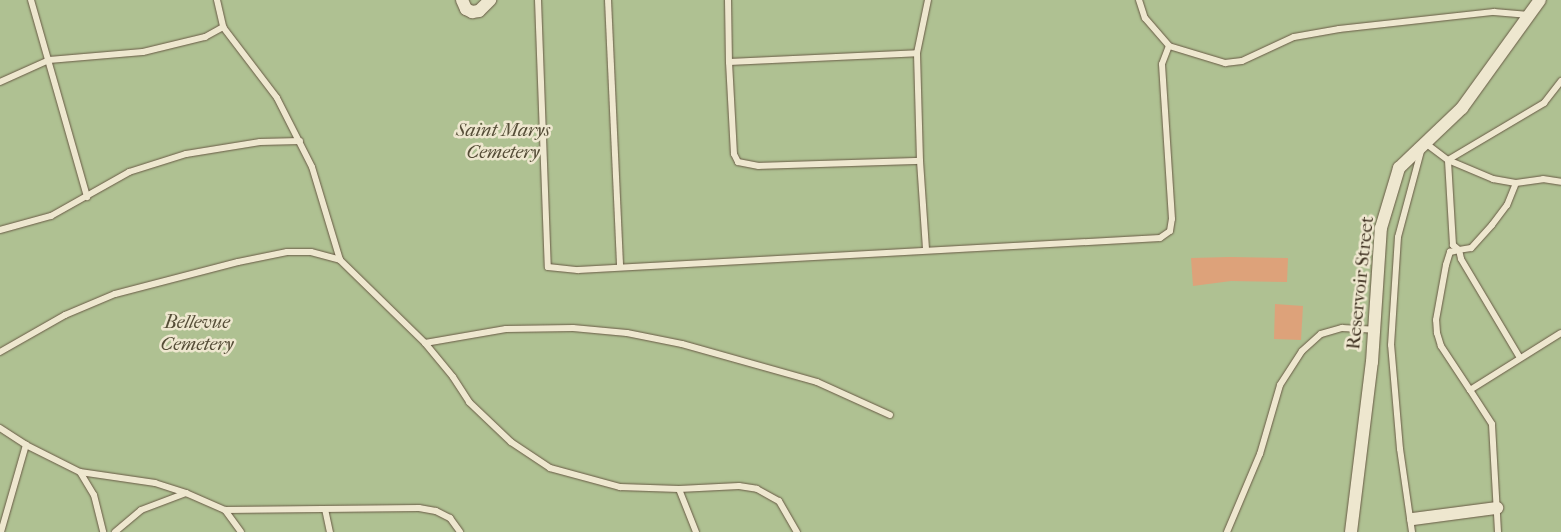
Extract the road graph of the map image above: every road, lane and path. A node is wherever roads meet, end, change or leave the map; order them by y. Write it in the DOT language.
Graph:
graph roads {
  1 [pos="31,0"];
  2 [pos="217,0"];
  3 [pos="462,0"];
  4 [pos="490,0"];
  5 [pos="538,0"];
  6 [pos="608,0"];
  7 [pos="728,0"];
  8 [pos="928,0"];
  9 [pos="1139,0"];
  10 [pos="1540,0"];
  11 [pos="1530,15"];
  12 [pos="223,27"];
  13 [pos="1169,46"];
  14 [pos="917,53"];
  15 [pos="49,60"];
  16 [pos="730,62"];
  17 [pos="1561,81"];
  18 [pos="0,82"];
  19 [pos="300,141"];
  20 [pos="1424,141"];
  21 [pos="1448,160"];
  22 [pos="920,161"];
  23 [pos="1561,182"];
  24 [pos="1516,183"];
  25 [pos="87,197"];
  26 [pos="0,230"];
  27 [pos="926,250"];
  28 [pos="1459,250"];
  29 [pos="340,260"];
  30 [pos="620,266"];
  31 [pos="1374,330"];
  32 [pos="1561,333"];
  33 [pos="425,342"];
  34 [pos="0,352"];
  35 [pos="1520,358"];
  36 [pos="1470,390"];
  37 [pos="890,415"];
  38 [pos="0,428"];
  39 [pos="26,445"];
  40 [pos="80,472"];
  41 [pos="679,489"];
  42 [pos="186,492"];
  43 [pos="1497,508"];
  44 [pos="325,509"];
  45 [pos="225,510"];
  46 [pos="1412,519"];
  47 [pos="1,532"];
  48 [pos="103,532"];
  49 [pos="115,532"];
  50 [pos="241,532"];
  51 [pos="330,532"];
  52 [pos="460,532"];
  53 [pos="696,532"];
  54 [pos="797,532"];
  55 [pos="1227,532"];
  56 [pos="1351,532"];
  57 [pos="1412,532"];
  58 [pos="1498,532"];
  1 -- 15 [label="lane"];
  2 -- 12 [label="lane"];
  3 -- 4 [label="street"];
  5 -- 30 [label="lane"];
  6 -- 30 [label="lane"];
  7 -- 16 [label="lane"];
  8 -- 14 [label="lane"];
  9 -- 13 [label="lane"];
  10 -- 11 [label="street, Reservoir Street"];
  11 -- 13 [label="lane"];
  11 -- 20 [label="street, Reservoir Street"];
  12 -- 15 [label="lane"];
  12 -- 19 [label="lane"];
  13 -- 27 [label="lane"];
  14 -- 16 [label="lane"];
  14 -- 22 [label="lane"];
  15 -- 18 [label="lane"];
  15 -- 25 [label="lane"];
  16 -- 22 [label="lane"];
  17 -- 21 [label="lane"];
  19 -- 25 [label="lane"];
  19 -- 29 [label="lane"];
  20 -- 21 [label="lane"];
  20 -- 31 [label="street, Reservoir Street"];
  20 -- 46 [label="lane"];
  21 -- 24 [label="lane"];
  21 -- 28 [label="lane"];
  22 -- 27 [label="lane"];
  23 -- 24 [label="lane"];
  24 -- 28 [label="lane"];
  25 -- 26 [label="lane"];
  27 -- 30 [label="lane"];
  28 -- 35 [label="lane"];
  28 -- 36 [label="lane"];
  29 -- 33 [label="lane"];
  29 -- 34 [label="lane"];
  31 -- 55 [label="lane"];
  31 -- 56 [label="street, Reservoir Street"];
  32 -- 35 [label="lane"];
  33 -- 37 [label="lane"];
  33 -- 41 [label="lane"];
  35 -- 36 [label="lane"];
  36 -- 43 [label="lane"];
  38 -- 39 [label="lane"];
  39 -- 40 [label="lane"];
  39 -- 47 [label="lane"];
  40 -- 42 [label="lane"];
  40 -- 48 [label="lane"];
  41 -- 53 [label="lane"];
  41 -- 54 [label="lane"];
  42 -- 45 [label="lane"];
  42 -- 49 [label="lane"];
  43 -- 46 [label="street"];
  43 -- 58 [label="lane"];
  44 -- 45 [label="lane"];
  44 -- 51 [label="lane"];
  44 -- 52 [label="lane"];
  45 -- 50 [label="lane"];
  46 -- 57 [label="lane"];
}
